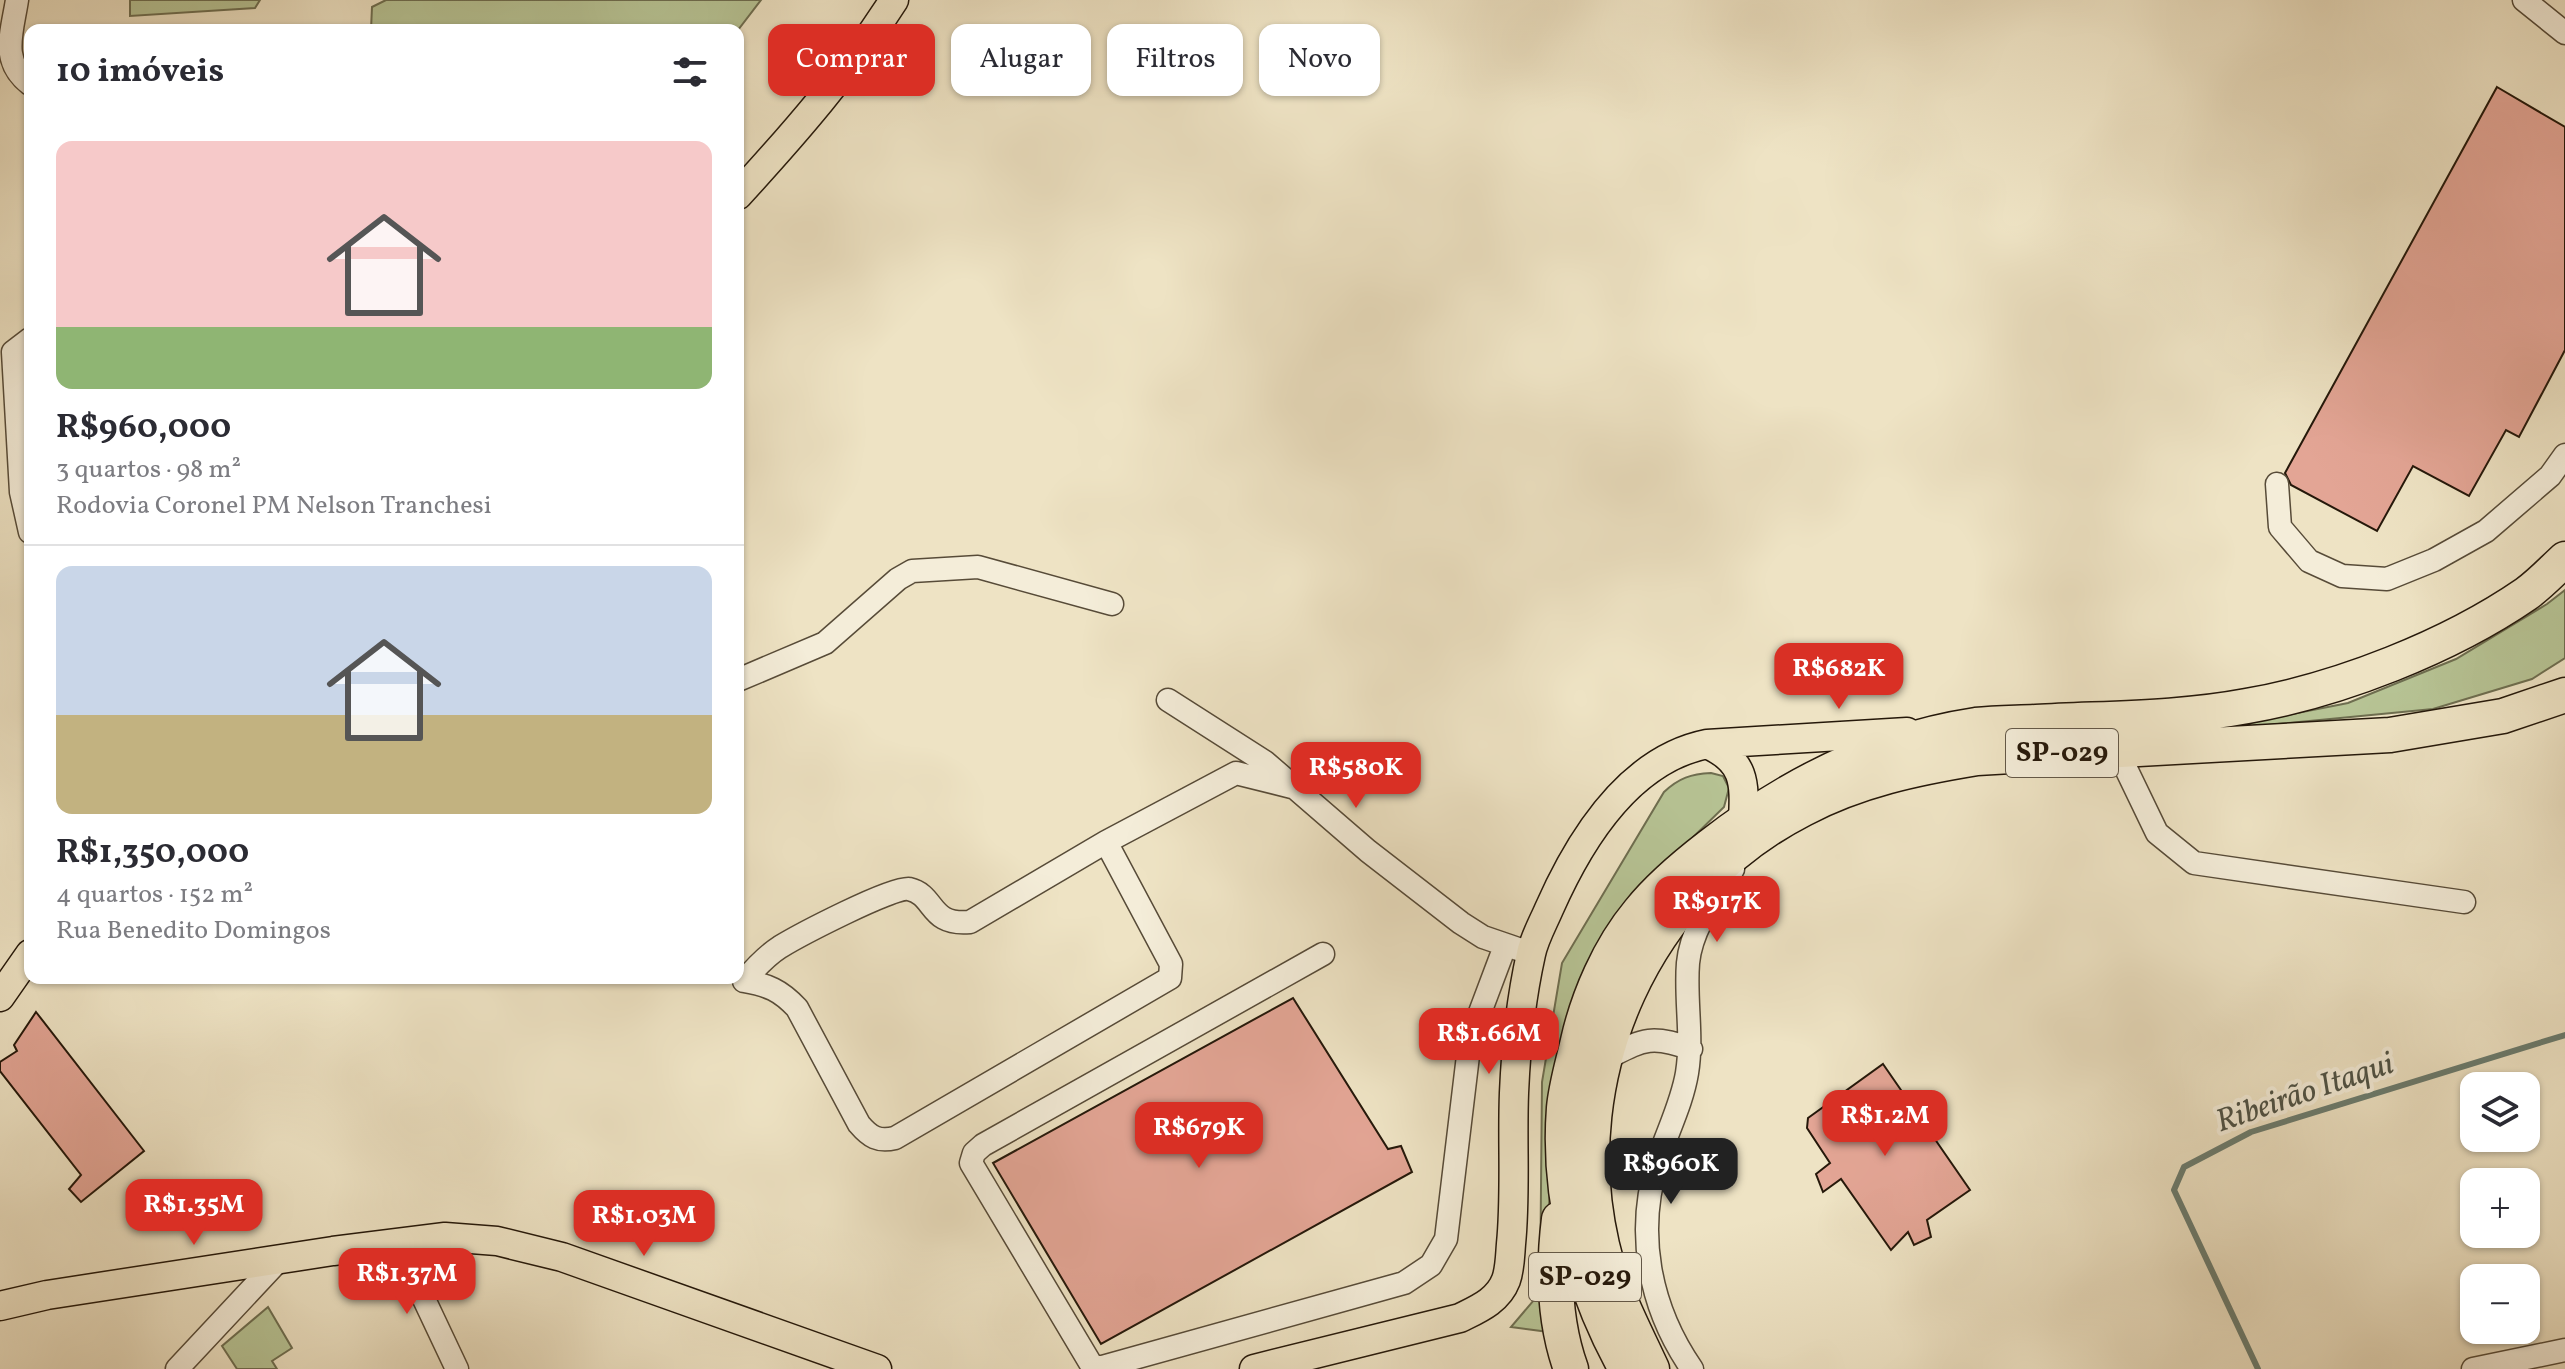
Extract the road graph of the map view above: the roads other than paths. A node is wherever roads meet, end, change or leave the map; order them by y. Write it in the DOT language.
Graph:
graph roads {
  1 [pos="17,0"];
  2 [pos="894,0"];
  3 [pos="2524,0"];
  4 [pos="2565,33"];
  5 [pos="24,79"];
  6 [pos="744,188"];
  7 [pos="14,343"];
  8 [pos="2565,455"];
  9 [pos="2277,484"];
  10 [pos="24,505"];
  11 [pos="2565,559"];
  12 [pos="2565,571"];
  13 [pos="2530,592"];
  14 [pos="1112,604"];
  15 [pos="2565,676"];
  16 [pos="744,677"];
  17 [pos="2565,695"];
  18 [pos="1168,700"];
  19 [pos="2503,716"];
  20 [pos="1976,725"];
  21 [pos="1707,744"];
  22 [pos="2117,750"];
  23 [pos="1296,788"];
  24 [pos="1747,831"];
  25 [pos="1106,842"];
  26 [pos="2464,902"];
  27 [pos="1518,948"];
  28 [pos="1323,954"];
  29 [pos="24,963"];
  30 [pos="0,997"];
  31 [pos="1691,1049"];
  32 [pos="1603,1060"];
  33 [pos="1565,1179"];
  34 [pos="398,1244"];
  35 [pos="278,1261"];
  36 [pos="0,1306"];
  37 [pos="2565,1350"];
  38 [pos="177,1369"];
  39 [pos="457,1369"];
  40 [pos="877,1369"];
  41 [pos="1254,1369"];
  42 [pos="1571,1369"];
  43 [pos="1626,1369"];
  44 [pos="1652,1369"];
  45 [pos="1692,1369"];
  46 [pos="2473,1369"];
  1 -- 5 [label="street"];
  2 -- 6 [label="main road"];
  3 -- 4 [label="street"];
  7 -- 10 [label="street"];
  8 -- 9 [label="street"];
  11 -- 13 [label="highway, SP-029"];
  12 -- 13 [label="highway, SP-029"];
  13 -- 20 [label="highway, SP-029"];
  14 -- 16 [label="street"];
  15 -- 19 [label="highway, SP-029"];
  17 -- 19 [label="highway, SP-029"];
  18 -- 23 [label="street"];
  19 -- 22 [label="highway, SP-029"];
  20 -- 21 [label="main road"];
  20 -- 24 [label="highway, SP-029"];
  21 -- 24 [label="main road"];
  21 -- 27 [label="main road"];
  22 -- 24 [label="highway, SP-029"];
  22 -- 26 [label="street"];
  23 -- 25 [label="street"];
  23 -- 27 [label="street"];
  24 -- 31 [label="street"];
  24 -- 32 [label="highway, SP-029"];
  24 -- 33 [label="highway, SP-029"];
  25 -- 25 [label="street"];
  27 -- 28 [label="street"];
  27 -- 41 [label="main road"];
  29 -- 30 [label="main road"];
  31 -- 32 [label="street"];
  31 -- 45 [label="street"];
  32 -- 44 [label="highway, SP-029"];
  33 -- 42 [label="highway"];
  33 -- 43 [label="highway, SP-029"];
  34 -- 35 [label="main road"];
  34 -- 39 [label="street"];
  34 -- 40 [label="main road"];
  35 -- 36 [label="main road"];
  35 -- 38 [label="street"];
  37 -- 46 [label="street"];
}
